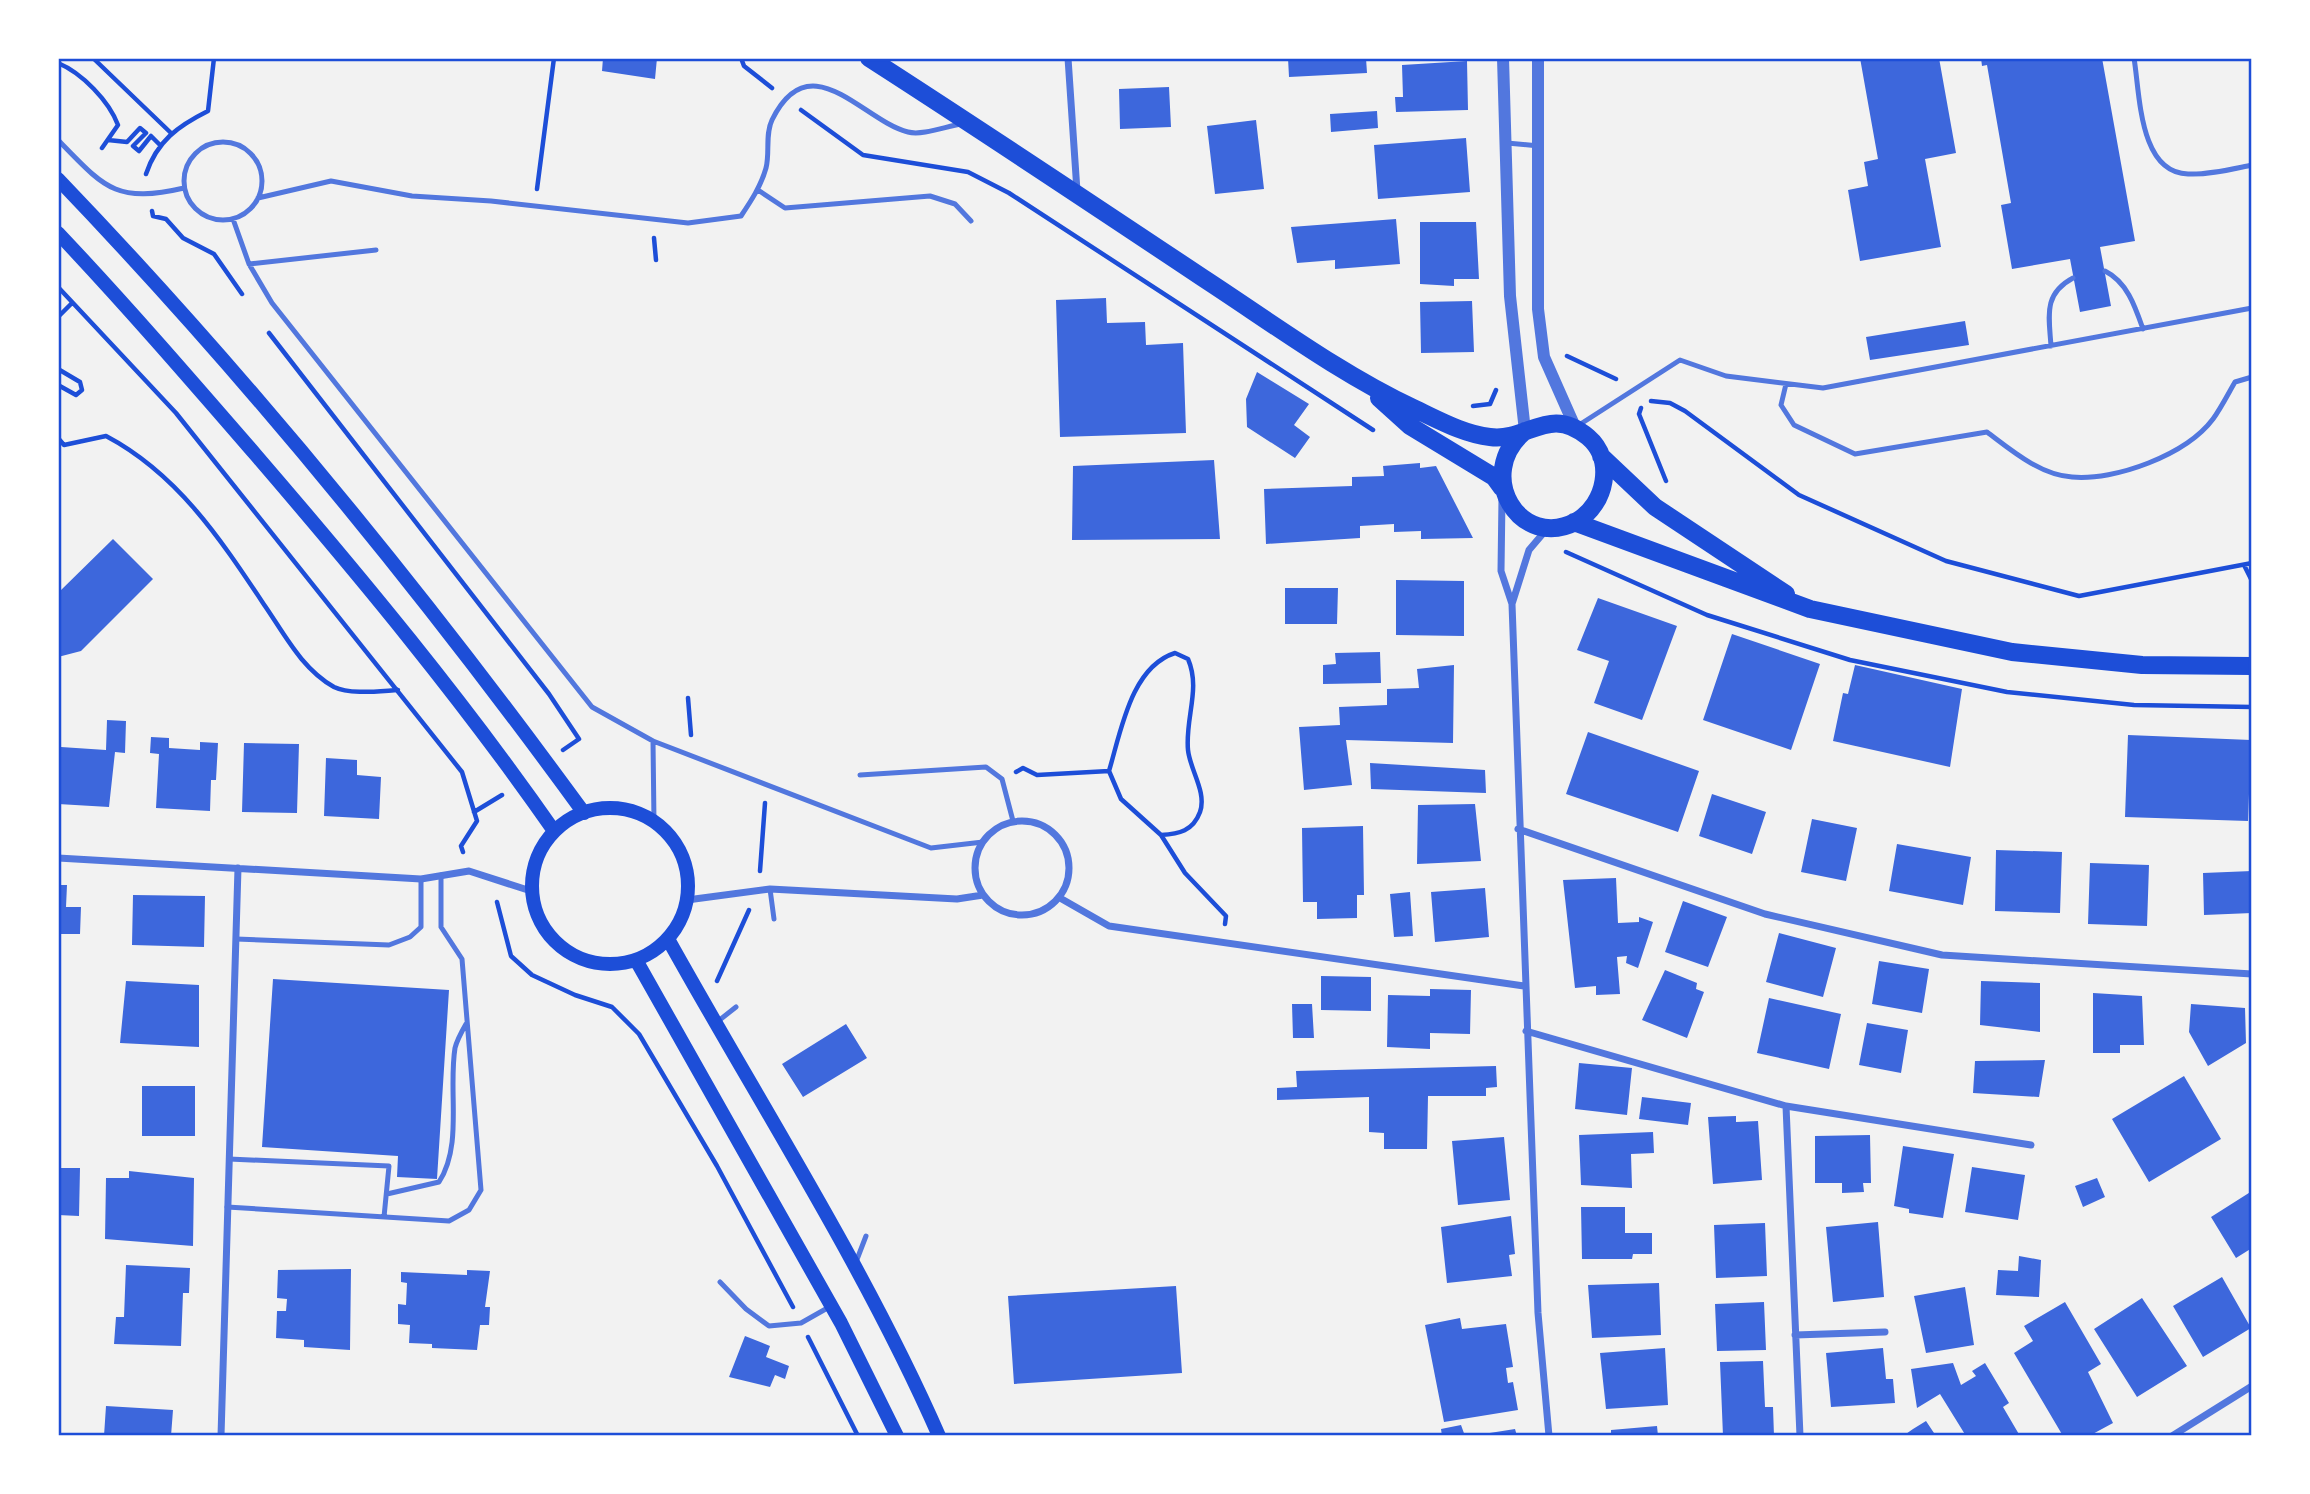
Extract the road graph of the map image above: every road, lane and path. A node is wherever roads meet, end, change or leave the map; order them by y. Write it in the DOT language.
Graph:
graph roads {
  1 [pos="93,58"];
  2 [pos="214,58"];
  3 [pos="554,58"];
  4 [pos="869,58"];
  5 [pos="1068,58"];
  6 [pos="1503,58"];
  7 [pos="1538,58"];
  8 [pos="2134,58"];
  9 [pos="58,63"];
  10 [pos="969,122"];
  11 [pos="171,133"];
  12 [pos="58,140"];
  13 [pos="108,141"];
  14 [pos="1503,142"];
  15 [pos="160,145"];
  16 [pos="1539,146"];
  17 [pos="102,148"];
  18 [pos="2252,165"];
  19 [pos="58,179"];
  20 [pos="184,188"];
  21 [pos="758,190"];
  22 [pos="1077,195"];
  23 [pos="149,196"];
  24 [pos="258,198"];
  25 [pos="535,206"];
  26 [pos="233,219"];
  27 [pos="971,221"];
  28 [pos="58,233"];
  29 [pos="376,250"];
  30 [pos="249,264"];
  31 [pos="2105,271"];
  32 [pos="2073,278"];
  33 [pos="58,287"];
  34 [pos="243,296"];
  35 [pos="72,303"];
  36 [pos="2252,308"];
  37 [pos="58,317"];
  38 [pos="265,328"];
  39 [pos="2143,329"];
  40 [pos="2051,346"];
  41 [pos="58,369"];
  42 [pos="2252,377"];
  43 [pos="1786,384"];
  44 [pos="58,385"];
  45 [pos="1366,386"];
  46 [pos="1497,386"];
  47 [pos="1575,427"];
  48 [pos="1460,430"];
  49 [pos="1525,431"];
  50 [pos="58,438"];
  51 [pos="1601,456"];
  52 [pos="1502,488"];
  53 [pos="1574,522"];
  54 [pos="1549,527"];
  55 [pos="2244,566"];
  56 [pos="2252,581"];
  57 [pos="1512,604"];
  58 [pos="1810,609"];
  59 [pos="2252,666"];
  60 [pos="399,690"];
  61 [pos="688,698"];
  62 [pos="653,741"];
  63 [pos="693,757"];
  64 [pos="547,762"];
  65 [pos="1109,771"];
  66 [pos="860,775"];
  67 [pos="1002,779"];
  68 [pos="520,782"];
  69 [pos="766,785"];
  70 [pos="474,812"];
  71 [pos="584,813"];
  72 [pos="1013,821"];
  73 [pos="654,822"];
  74 [pos="1518,829"];
  75 [pos="554,831"];
  76 [pos="1161,835"];
  77 [pos="983,842"];
  78 [pos="58,858"];
  79 [pos="238,868"];
  80 [pos="469,871"];
  81 [pos="441,875"];
  82 [pos="421,878"];
  83 [pos="770,889"];
  84 [pos="758,890"];
  85 [pos="531,891"];
  86 [pos="983,895"];
  87 [pos="1060,898"];
  88 [pos="687,900"];
  89 [pos="774,919"];
  90 [pos="236,939"];
  91 [pos="668,939"];
  92 [pos="1224,943"];
  93 [pos="636,960"];
  94 [pos="2252,974"];
  95 [pos="1524,986"];
  96 [pos="701,997"];
  97 [pos="736,1007"];
  98 [pos="669,1018"];
  99 [pos="467,1020"];
  100 [pos="715,1023"];
  101 [pos="1526,1031"];
  102 [pos="639,1034"];
  103 [pos="1786,1106"];
  104 [pos="2032,1145"];
  105 [pos="229,1159"];
  106 [pos="387,1194"];
  107 [pos="228,1207"];
  108 [pos="384,1217"];
  109 [pos="866,1236"];
  110 [pos="854,1268"];
  111 [pos="720,1282"];
  112 [pos="831,1306"];
  113 [pos="801,1323"];
  114 [pos="1885,1332"];
  115 [pos="1795,1335"];
  116 [pos="2252,1386"];
  117 [pos="221,1436"];
  118 [pos="858,1436"];
  119 [pos="897,1436"];
  120 [pos="939,1436"];
  121 [pos="1549,1436"];
  122 [pos="1800,1436"];
  123 [pos="2172,1436"];
  1 -- 11 [label="path"];
  2 -- 11 [label="path"];
  3 -- 25 [label="path"];
  4 -- 10 [label="main road"];
  5 -- 22 [label="street"];
  6 -- 14 [label="street"];
  7 -- 16 [label="street"];
  8 -- 18 [label="lane"];
  9 -- 13 [label="path"];
  10 -- 21 [label="lane"];
  10 -- 22 [label="main road"];
  11 -- 15 [label="path"];
  12 -- 23 [label="lane"];
  13 -- 15 [label="path"];
  13 -- 17 [label="path"];
  14 -- 16 [label="lane"];
  14 -- 49 [label="street"];
  15 -- 23 [label="path"];
  16 -- 47 [label="street"];
  19 -- 64 [label="main road"];
  20 -- 23 [label="lane"];
  20 -- 24 [label="lane"];
  20 -- 26 [label="lane"];
  21 -- 25 [label="lane"];
  21 -- 27 [label="lane"];
  22 -- 45 [label="main road"];
  23 -- 34 [label="path"];
  24 -- 25 [label="lane"];
  24 -- 26 [label="lane"];
  26 -- 30 [label="lane"];
  28 -- 68 [label="main road"];
  29 -- 30 [label="lane"];
  30 -- 62 [label="lane"];
  31 -- 39 [label="lane"];
  32 -- 40 [label="lane"];
  33 -- 35 [label="path"];
  35 -- 37 [label="path"];
  35 -- 60 [label="path"];
  36 -- 39 [label="lane"];
  38 -- 64 [label="path"];
  39 -- 40 [label="lane"];
  40 -- 43 [label="lane"];
  41 -- 44 [label="path"];
  42 -- 43 [label="lane"];
  43 -- 47 [label="lane"];
  45 -- 48 [label="main road"];
  45 -- 52 [label="main road"];
  46 -- 48 [label="path"];
  47 -- 49 [label="main road"];
  47 -- 51 [label="main road"];
  48 -- 49 [label="main road"];
  49 -- 52 [label="main road"];
  50 -- 60 [label="path"];
  51 -- 53 [label="main road"];
  51 -- 58 [label="main road"];
  52 -- 54 [label="main road"];
  52 -- 57 [label="street"];
  53 -- 54 [label="main road"];
  53 -- 58 [label="main road"];
  54 -- 57 [label="street"];
  55 -- 56 [label="path"];
  57 -- 74 [label="street"];
  58 -- 59 [label="main road"];
  60 -- 70 [label="path"];
  61 -- 63 [label="path"];
  62 -- 63 [label="lane"];
  62 -- 73 [label="lane"];
  63 -- 69 [label="lane"];
  64 -- 71 [label="main road"];
  65 -- 67 [label="path"];
  65 -- 76 [label="path"];
  65 -- 76 [label="path"];
  66 -- 67 [label="lane"];
  67 -- 72 [label="lane"];
  68 -- 70 [label="path"];
  68 -- 75 [label="main road"];
  69 -- 77 [label="lane"];
  69 -- 84 [label="path"];
  70 -- 80 [label="path"];
  71 -- 73 [label="main road"];
  71 -- 75 [label="main road"];
  72 -- 77 [label="street"];
  72 -- 87 [label="street"];
  73 -- 88 [label="main road"];
  74 -- 94 [label="street"];
  74 -- 95 [label="street"];
  75 -- 85 [label="main road"];
  76 -- 92 [label="path"];
  77 -- 86 [label="street"];
  78 -- 79 [label="street"];
  79 -- 82 [label="street"];
  79 -- 90 [label="street"];
  80 -- 81 [label="street"];
  80 -- 85 [label="street"];
  80 -- 102 [label="path"];
  81 -- 82 [label="street"];
  81 -- 99 [label="lane"];
  82 -- 90 [label="lane"];
  83 -- 84 [label="street"];
  83 -- 86 [label="street"];
  83 -- 89 [label="lane"];
  84 -- 88 [label="street"];
  84 -- 96 [label="path"];
  85 -- 93 [label="main road"];
  86 -- 87 [label="street"];
  87 -- 92 [label="street"];
  88 -- 91 [label="main road"];
  90 -- 105 [label="street"];
  91 -- 93 [label="main road"];
  91 -- 96 [label="main road"];
  92 -- 95 [label="street"];
  93 -- 98 [label="main road"];
  95 -- 101 [label="street"];
  96 -- 100 [label="main road"];
  97 -- 100 [label="lane"];
  98 -- 102 [label="path"];
  98 -- 112 [label="main road"];
  99 -- 106 [label="lane"];
  99 -- 108 [label="lane"];
  100 -- 110 [label="main road"];
  101 -- 103 [label="street"];
  101 -- 121 [label="street"];
  102 -- 113 [label="path"];
  103 -- 104 [label="street"];
  103 -- 115 [label="street"];
  105 -- 106 [label="lane"];
  105 -- 107 [label="street"];
  106 -- 108 [label="lane"];
  107 -- 108 [label="lane"];
  107 -- 117 [label="street"];
  109 -- 110 [label="lane"];
  110 -- 120 [label="main road"];
  111 -- 113 [label="lane"];
  112 -- 113 [label="lane"];
  112 -- 119 [label="main road"];
  113 -- 118 [label="path"];
  114 -- 115 [label="street"];
  115 -- 122 [label="street"];
  116 -- 123 [label="street"];
}
